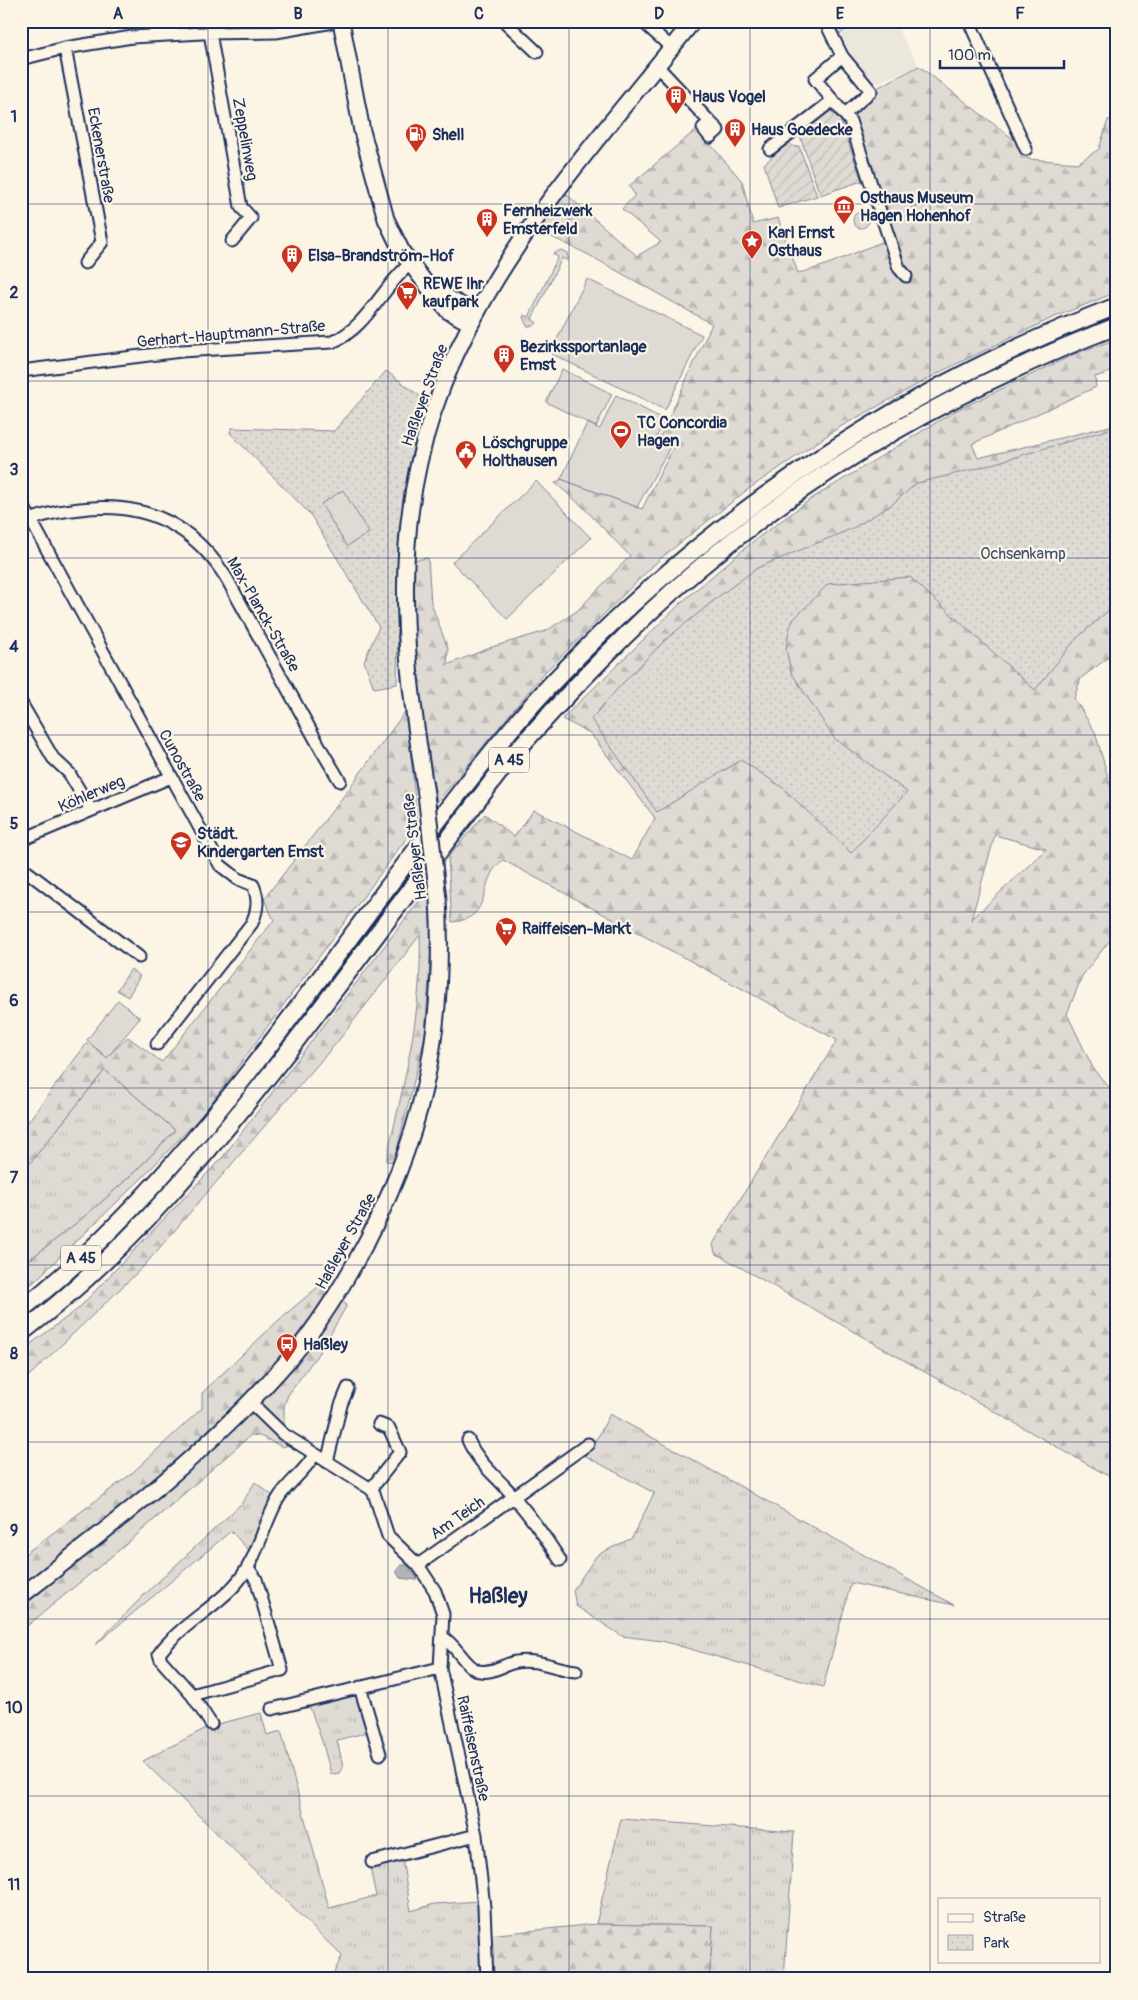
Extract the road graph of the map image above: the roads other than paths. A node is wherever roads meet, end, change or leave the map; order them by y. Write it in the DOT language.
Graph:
graph roads {
  1 [pos="340,21"];
  2 [pos="504,21"];
  3 [pos="642,21"];
  4 [pos="693,21"];
  5 [pos="825,21"];
  6 [pos="969,21"];
  7 [pos="210,33"];
  8 [pos="65,48"];
  9 [pos="672,48"];
  10 [pos="537,52"];
  11 [pos="842,56"];
  12 [pos="21,59"];
  13 [pos="657,66"];
  14 [pos="833,100"];
  15 [pos="845,114"];
  16 [pos="710,122"];
  17 [pos="770,149"];
  18 [pos="1026,150"];
  19 [pos="232,241"];
  20 [pos="85,263"];
  21 [pos="410,264"];
  22 [pos="906,276"];
  23 [pos="1117,306"];
  24 [pos="473,318"];
  25 [pos="1117,326"];
  26 [pos="21,371"];
  27 [pos="21,502"];
  28 [pos="31,520"];
  29 [pos="21,704"];
  30 [pos="171,777"];
  31 [pos="340,781"];
  32 [pos="91,810"];
  33 [pos="22,837"];
  34 [pos="21,867"];
  35 [pos="139,957"];
  36 [pos="157,1044"];
  37 [pos="21,1310"];
  38 [pos="21,1333"];
  39 [pos="348,1388"];
  40 [pos="250,1402"];
  41 [pos="380,1424"];
  42 [pos="468,1440"];
  43 [pos="588,1444"];
  44 [pos="314,1455"];
  45 [pos="327,1462"];
  46 [pos="371,1489"];
  47 [pos="514,1496"];
  48 [pos="560,1560"];
  49 [pos="418,1565"];
  50 [pos="248,1568"];
  51 [pos="21,1596"];
  52 [pos="442,1638"];
  53 [pos="440,1668"];
  54 [pos="576,1671"];
  55 [pos="360,1687"];
  56 [pos="192,1695"];
  57 [pos="272,1709"];
  58 [pos="211,1724"];
  59 [pos="380,1754"];
  60 [pos="476,1836"];
  61 [pos="372,1862"];
  62 [pos="487,1979"];
  1 -- 7 [label="street"];
  1 -- 21 [label="main road"];
  2 -- 10 [label="street"];
  3 -- 9 [label="street"];
  4 -- 9 [label="main road, Haßleyer Straße"];
  5 -- 11 [label="street"];
  6 -- 18 [label="street"];
  7 -- 8 [label="street"];
  7 -- 19 [label="street, Zeppelinweg"];
  8 -- 12 [label="street"];
  8 -- 20 [label="street, Eckenerstraße"];
  9 -- 13 [label="main road, Haßleyer Straße"];
  11 -- 14 [label="street"];
  11 -- 15 [label="street"];
  13 -- 16 [label="street"];
  13 -- 24 [label="main road, Haßleyer Straße"];
  14 -- 15 [label="street"];
  14 -- 17 [label="street"];
  15 -- 22 [label="street"];
  21 -- 24 [label="main road"];
  21 -- 26 [label="street, Gerhart-Hauptmann-Straße"];
  23 -- 37 [label="highway, A 45"];
  24 -- 40 [label="main road, Haßleyer Straße, bridge"];
  25 -- 38 [label="highway, A 45"];
  27 -- 28 [label="street, Cunostraße"];
  28 -- 30 [label="street, Cunostraße"];
  28 -- 31 [label="street, Max-Planck-Straße"];
  29 -- 32 [label="street"];
  30 -- 32 [label="street, Köhlerweg"];
  30 -- 36 [label="street, Cunostraße"];
  32 -- 33 [label="street, Köhlerweg"];
  34 -- 35 [label="street"];
  39 -- 45 [label="street"];
  40 -- 44 [label="street"];
  40 -- 51 [label="main road, Haßleyer Straße"];
  41 -- 46 [label="street"];
  42 -- 47 [label="street, Am Teich"];
  43 -- 47 [label="street, Am Teich"];
  44 -- 45 [label="street"];
  44 -- 50 [label="street"];
  45 -- 46 [label="street"];
  46 -- 49 [label="street, Raiffeisenstraße"];
  47 -- 48 [label="street, Am Teich"];
  47 -- 49 [label="street, Am Teich"];
  49 -- 52 [label="street, Raiffeisenstraße"];
  50 -- 56 [label="street"];
  50 -- 56 [label="street"];
  52 -- 53 [label="street, Raiffeisenstraße"];
  52 -- 54 [label="street"];
  53 -- 55 [label="street"];
  53 -- 60 [label="street, Raiffeisenstraße"];
  55 -- 57 [label="street"];
  55 -- 59 [label="street"];
  56 -- 58 [label="street"];
  60 -- 61 [label="street"];
  60 -- 62 [label="street, Raiffeisenstraße"];
}
